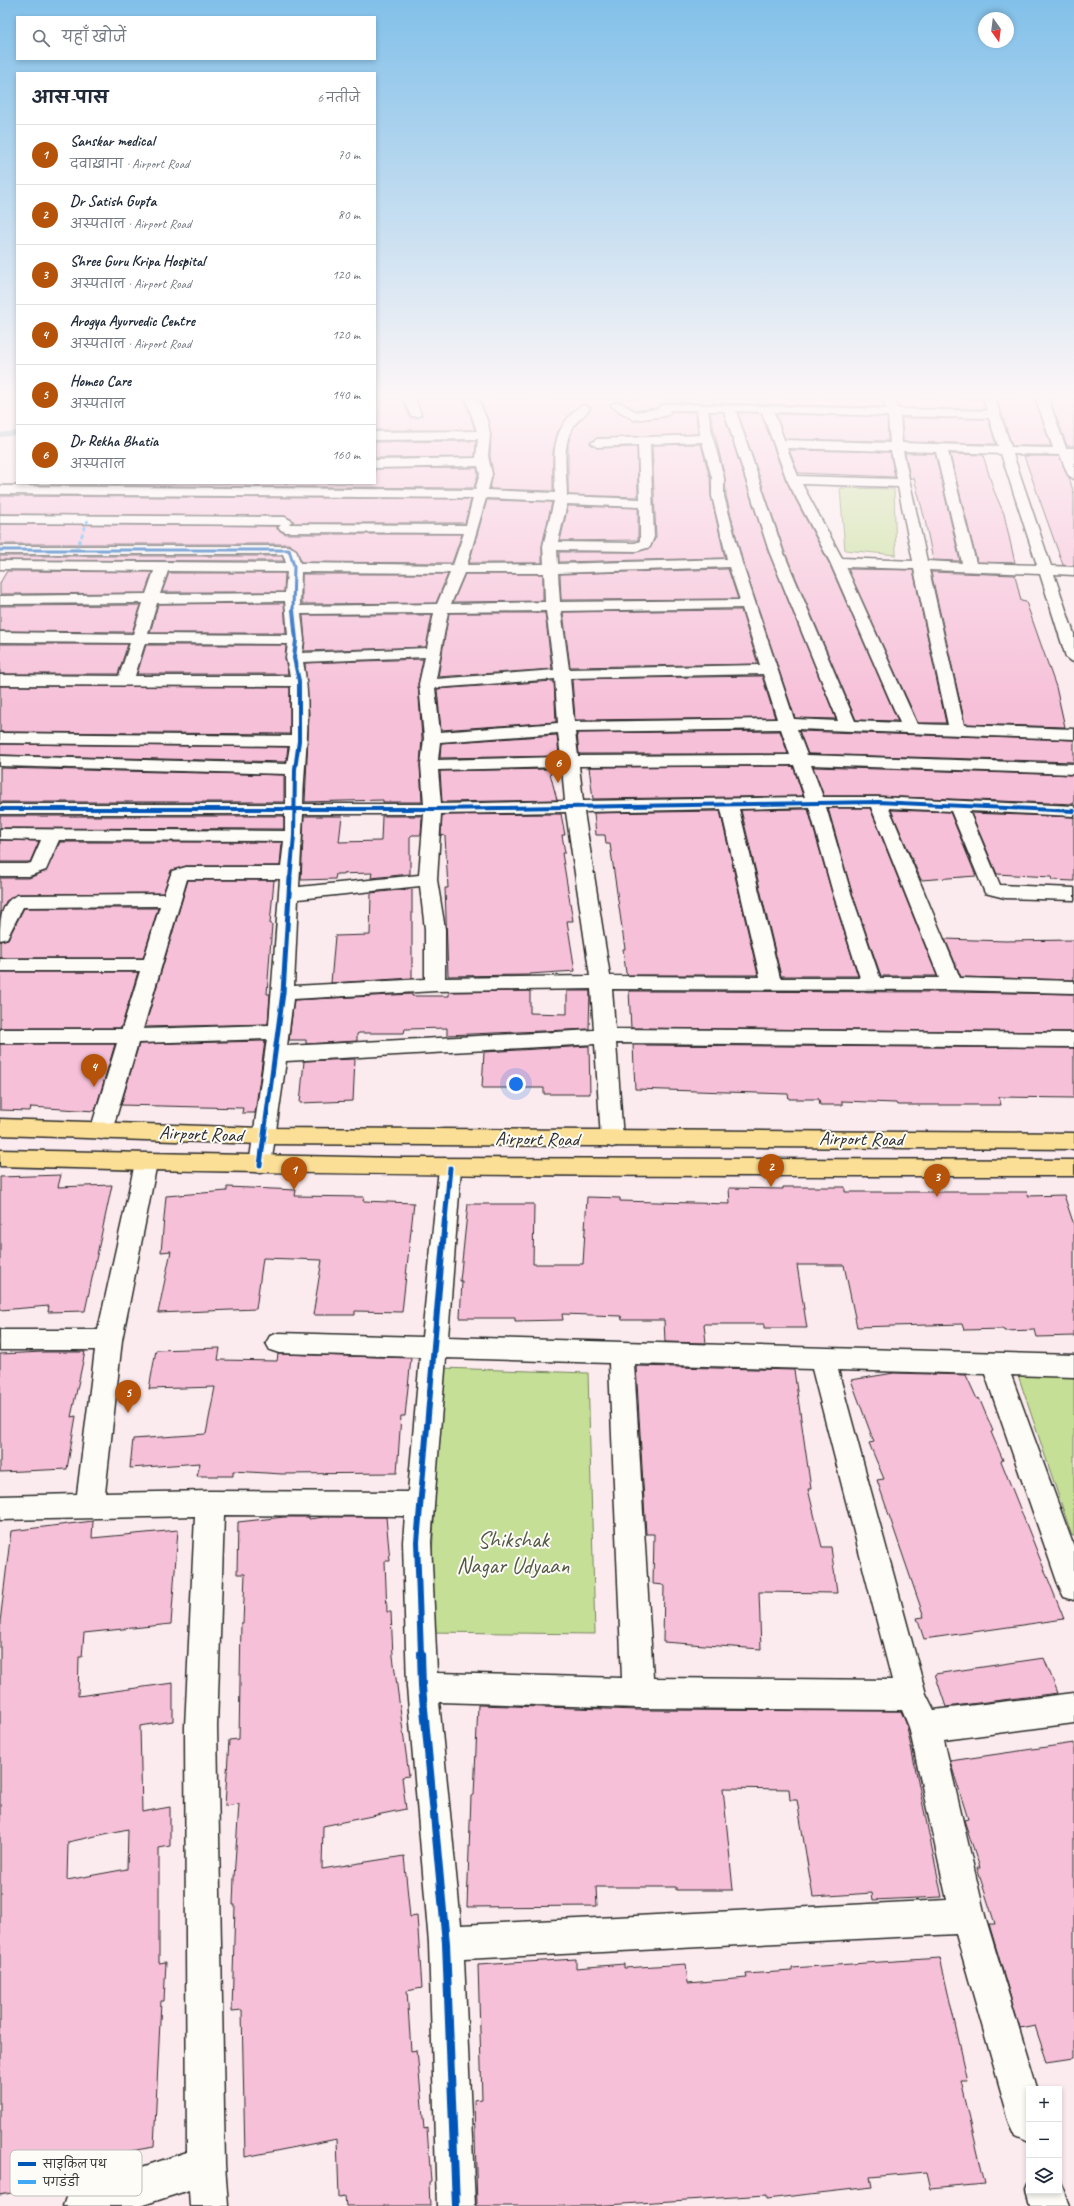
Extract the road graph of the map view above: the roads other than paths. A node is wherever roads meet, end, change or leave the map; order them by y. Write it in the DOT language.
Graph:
graph roads {
  1 [pos="33,502"];
  2 [pos="70,502"];
  3 [pos="285,502"];
  4 [pos="479,502"];
  5 [pos="560,502"];
  6 [pos="628,502"];
  7 [pos="720,502"];
  8 [pos="760,502"];
  9 [pos="806,502"];
  10 [pos="908,502"];
  11 [pos="954,502"];
  12 [pos="1023,502"];
  13 [pos="646,503"];
  14 [pos="0,519"];
  15 [pos="53,519"];
  16 [pos="285,524"];
  17 [pos="472,529"];
  18 [pos="550,546"];
  19 [pos="286,548"];
  20 [pos="0,550"];
  21 [pos="735,562"];
  22 [pos="837,562"];
  23 [pos="920,564"];
  24 [pos="0,565"];
  25 [pos="162,566"];
  26 [pos="294,566"];
  27 [pos="970,566"];
  28 [pos="551,568"];
  29 [pos="459,569"];
  30 [pos="1046,570"];
  31 [pos="1074,570"];
  32 [pos="152,599"];
  33 [pos="0,600"];
  34 [pos="293,604"];
  35 [pos="748,604"];
  36 [pos="442,608"];
  37 [pos="553,608"];
  38 [pos="0,637"];
  39 [pos="140,638"];
  40 [pos="296,640"];
  41 [pos="433,652"];
  42 [pos="1074,656"];
  43 [pos="294,658"];
  44 [pos="770,669"];
  45 [pos="562,674"];
  46 [pos="0,680"];
  47 [pos="125,681"];
  48 [pos="299,681"];
  49 [pos="427,684"];
  50 [pos="788,724"];
  51 [pos="848,724"];
  52 [pos="566,727"];
  53 [pos="910,727"];
  54 [pos="958,729"];
  55 [pos="1074,734"];
  56 [pos="0,738"];
  57 [pos="432,738"];
  58 [pos="299,741"];
  59 [pos="0,761"];
  60 [pos="570,761"];
  61 [pos="800,761"];
  62 [pos="429,765"];
  63 [pos="295,769"];
  64 [pos="1074,769"];
  65 [pos="816,802"];
  66 [pos="878,802"];
  67 [pos="729,804"];
  68 [pos="575,805"];
  69 [pos="958,806"];
  70 [pos="0,809"];
  71 [pos="295,809"];
  72 [pos="433,809"];
  73 [pos="1074,811"];
  74 [pos="0,834"];
  75 [pos="52,834"];
  76 [pos="294,836"];
  77 [pos="0,870"];
  78 [pos="290,873"];
  79 [pos="428,880"];
  80 [pos="290,894"];
  81 [pos="1074,894"];
  82 [pos="172,900"];
  83 [pos="0,934"];
  84 [pos="0,965"];
  85 [pos="151,966"];
  86 [pos="601,982"];
  87 [pos="772,983"];
  88 [pos="436,984"];
  89 [pos="952,984"];
  90 [pos="872,985"];
  91 [pos="1074,988"];
  92 [pos="283,993"];
  93 [pos="278,1032"];
  94 [pos="0,1036"];
  95 [pos="131,1036"];
  96 [pos="605,1036"];
  97 [pos="1074,1040"];
  98 [pos="276,1054"];
  99 [pos="0,1127"];
  100 [pos="101,1131"];
  101 [pos="264,1136"];
  102 [pos="612,1139"];
  103 [pos="1074,1141"];
  104 [pos="0,1158"];
  105 [pos="146,1163"];
  106 [pos="260,1165"];
  107 [pos="450,1168"];
  108 [pos="1074,1168"];
  109 [pos="0,1340"];
  110 [pos="109,1340"];
  111 [pos="279,1343"];
  112 [pos="433,1346"];
  113 [pos="621,1354"];
  114 [pos="822,1359"];
  115 [pos="994,1363"];
  116 [pos="1074,1366"];
  117 [pos="210,1503"];
  118 [pos="420,1504"];
  119 [pos="89,1507"];
  120 [pos="0,1508"];
  121 [pos="1068,1550"];
  122 [pos="1074,1587"];
  123 [pos="422,1687"];
  124 [pos="638,1693"];
  125 [pos="911,1695"];
  126 [pos="1074,1708"];
  127 [pos="925,1728"];
  128 [pos="968,1916"];
  129 [pos="446,1943"];
  130 [pos="1029,2122"];
  131 [pos="206,2165"];
  132 [pos="142,2186"];
  133 [pos="1047,2194"];
  134 [pos="112,2196"];
  135 [pos="82,2206"];
  136 [pos="209,2206"];
  137 [pos="456,2206"];
  138 [pos="1050,2206"];
  1 -- 15 [label="street"];
  2 -- 15 [label="street"];
  3 -- 16 [label="street"];
  4 -- 17 [label="street"];
  5 -- 18 [label="street"];
  6 -- 13 [label="street"];
  7 -- 21 [label="street"];
  8 -- 51 [label="street"];
  9 -- 22 [label="street"];
  10 -- 23 [label="street"];
  11 -- 27 [label="street"];
  12 -- 30 [label="street"];
  13 -- 18 [label="street"];
  14 -- 15 [label="street"];
  15 -- 16 [label="street"];
  15 -- 19 [label="street"];
  15 -- 20 [label="street"];
  16 -- 17 [label="street"];
  16 -- 19 [label="street"];
  17 -- 29 [label="street"];
  18 -- 28 [label="street"];
  19 -- 26 [label="street"];
  21 -- 28 [label="street"];
  21 -- 35 [label="street"];
  22 -- 23 [label="street"];
  22 -- 53 [label="street"];
  23 -- 27 [label="street"];
  23 -- 54 [label="street"];
  24 -- 25 [label="street"];
  25 -- 26 [label="street"];
  25 -- 32 [label="street"];
  26 -- 29 [label="street"];
  26 -- 34 [label="street"];
  27 -- 30 [label="street"];
  28 -- 29 [label="street"];
  28 -- 37 [label="street"];
  29 -- 36 [label="street"];
  30 -- 31 [label="street"];
  30 -- 42 [label="street"];
  32 -- 33 [label="street"];
  32 -- 34 [label="street"];
  32 -- 39 [label="street"];
  34 -- 36 [label="street"];
  34 -- 40 [label="street"];
  35 -- 37 [label="street"];
  35 -- 44 [label="street"];
  36 -- 37 [label="street"];
  36 -- 41 [label="street"];
  37 -- 45 [label="street"];
  38 -- 39 [label="street"];
  39 -- 40 [label="street"];
  39 -- 47 [label="street"];
  40 -- 43 [label="street"];
  41 -- 43 [label="street"];
  41 -- 49 [label="street"];
  43 -- 48 [label="street"];
  44 -- 45 [label="street"];
  44 -- 50 [label="street"];
  45 -- 49 [label="street"];
  45 -- 52 [label="street"];
  46 -- 47 [label="street"];
  47 -- 48 [label="street"];
  48 -- 58 [label="street"];
  49 -- 57 [label="street"];
  50 -- 51 [label="street"];
  50 -- 52 [label="street"];
  50 -- 61 [label="street"];
  51 -- 53 [label="street"];
  52 -- 57 [label="street"];
  52 -- 60 [label="street"];
  53 -- 54 [label="street"];
  54 -- 55 [label="street"];
  56 -- 58 [label="street"];
  57 -- 62 [label="street"];
  58 -- 63 [label="street"];
  59 -- 63 [label="street"];
  60 -- 61 [label="street"];
  60 -- 62 [label="street"];
  60 -- 68 [label="street"];
  61 -- 64 [label="street"];
  61 -- 65 [label="street"];
  62 -- 72 [label="street"];
  63 -- 71 [label="street"];
  65 -- 66 [label="street"];
  65 -- 67 [label="street"];
  65 -- 90 [label="street"];
  66 -- 69 [label="street"];
  66 -- 89 [label="street"];
  67 -- 68 [label="street"];
  67 -- 87 [label="street"];
  68 -- 72 [label="street"];
  68 -- 86 [label="street"];
  69 -- 73 [label="street"];
  69 -- 81 [label="street"];
  70 -- 71 [label="street"];
  71 -- 72 [label="street"];
  71 -- 76 [label="street"];
  72 -- 79 [label="street"];
  74 -- 75 [label="street"];
  75 -- 76 [label="street"];
  75 -- 77 [label="street"];
  76 -- 78 [label="street"];
  78 -- 80 [label="street"];
  78 -- 82 [label="street"];
  79 -- 80 [label="street"];
  79 -- 88 [label="street"];
  80 -- 92 [label="street"];
  82 -- 83 [label="street"];
  82 -- 85 [label="street"];
  84 -- 85 [label="street"];
  85 -- 95 [label="street"];
  86 -- 87 [label="street"];
  86 -- 88 [label="street"];
  86 -- 96 [label="street"];
  87 -- 90 [label="street"];
  88 -- 92 [label="street"];
  89 -- 90 [label="street"];
  89 -- 91 [label="street"];
  92 -- 93 [label="street"];
  93 -- 95 [label="street"];
  93 -- 98 [label="street"];
  94 -- 95 [label="street"];
  95 -- 100 [label="street"];
  96 -- 97 [label="street"];
  96 -- 98 [label="street"];
  96 -- 102 [label="street"];
  98 -- 101 [label="street"];
  99 -- 100 [label="main road, Airport Road"];
  100 -- 101 [label="main road, Airport Road"];
  101 -- 102 [label="main road, Airport Road"];
  101 -- 106 [label="street"];
  102 -- 103 [label="main road, Airport Road"];
  104 -- 105 [label="main road, Airport Road"];
  105 -- 106 [label="main road, Airport Road"];
  105 -- 110 [label="street"];
  106 -- 107 [label="main road, Airport Road"];
  107 -- 108 [label="main road, Airport Road"];
  107 -- 112 [label="street"];
  109 -- 110 [label="street"];
  110 -- 119 [label="street"];
  111 -- 112 [label="street"];
  112 -- 113 [label="street"];
  112 -- 118 [label="street"];
  113 -- 114 [label="street"];
  113 -- 124 [label="street"];
  114 -- 115 [label="street"];
  114 -- 125 [label="street"];
  115 -- 116 [label="street"];
  115 -- 121 [label="street"];
  117 -- 118 [label="street"];
  117 -- 119 [label="street"];
  117 -- 131 [label="street"];
  118 -- 123 [label="street"];
  119 -- 120 [label="street"];
  121 -- 122 [label="street"];
  123 -- 124 [label="street"];
  123 -- 129 [label="street"];
  124 -- 125 [label="street"];
  125 -- 127 [label="street"];
  126 -- 127 [label="street"];
  127 -- 128 [label="street"];
  128 -- 129 [label="street"];
  128 -- 130 [label="street"];
  129 -- 137 [label="street"];
  131 -- 132 [label="street"];
  131 -- 136 [label="street"];
  133 -- 138 [label="street"];
  134 -- 135 [label="street"];
}
